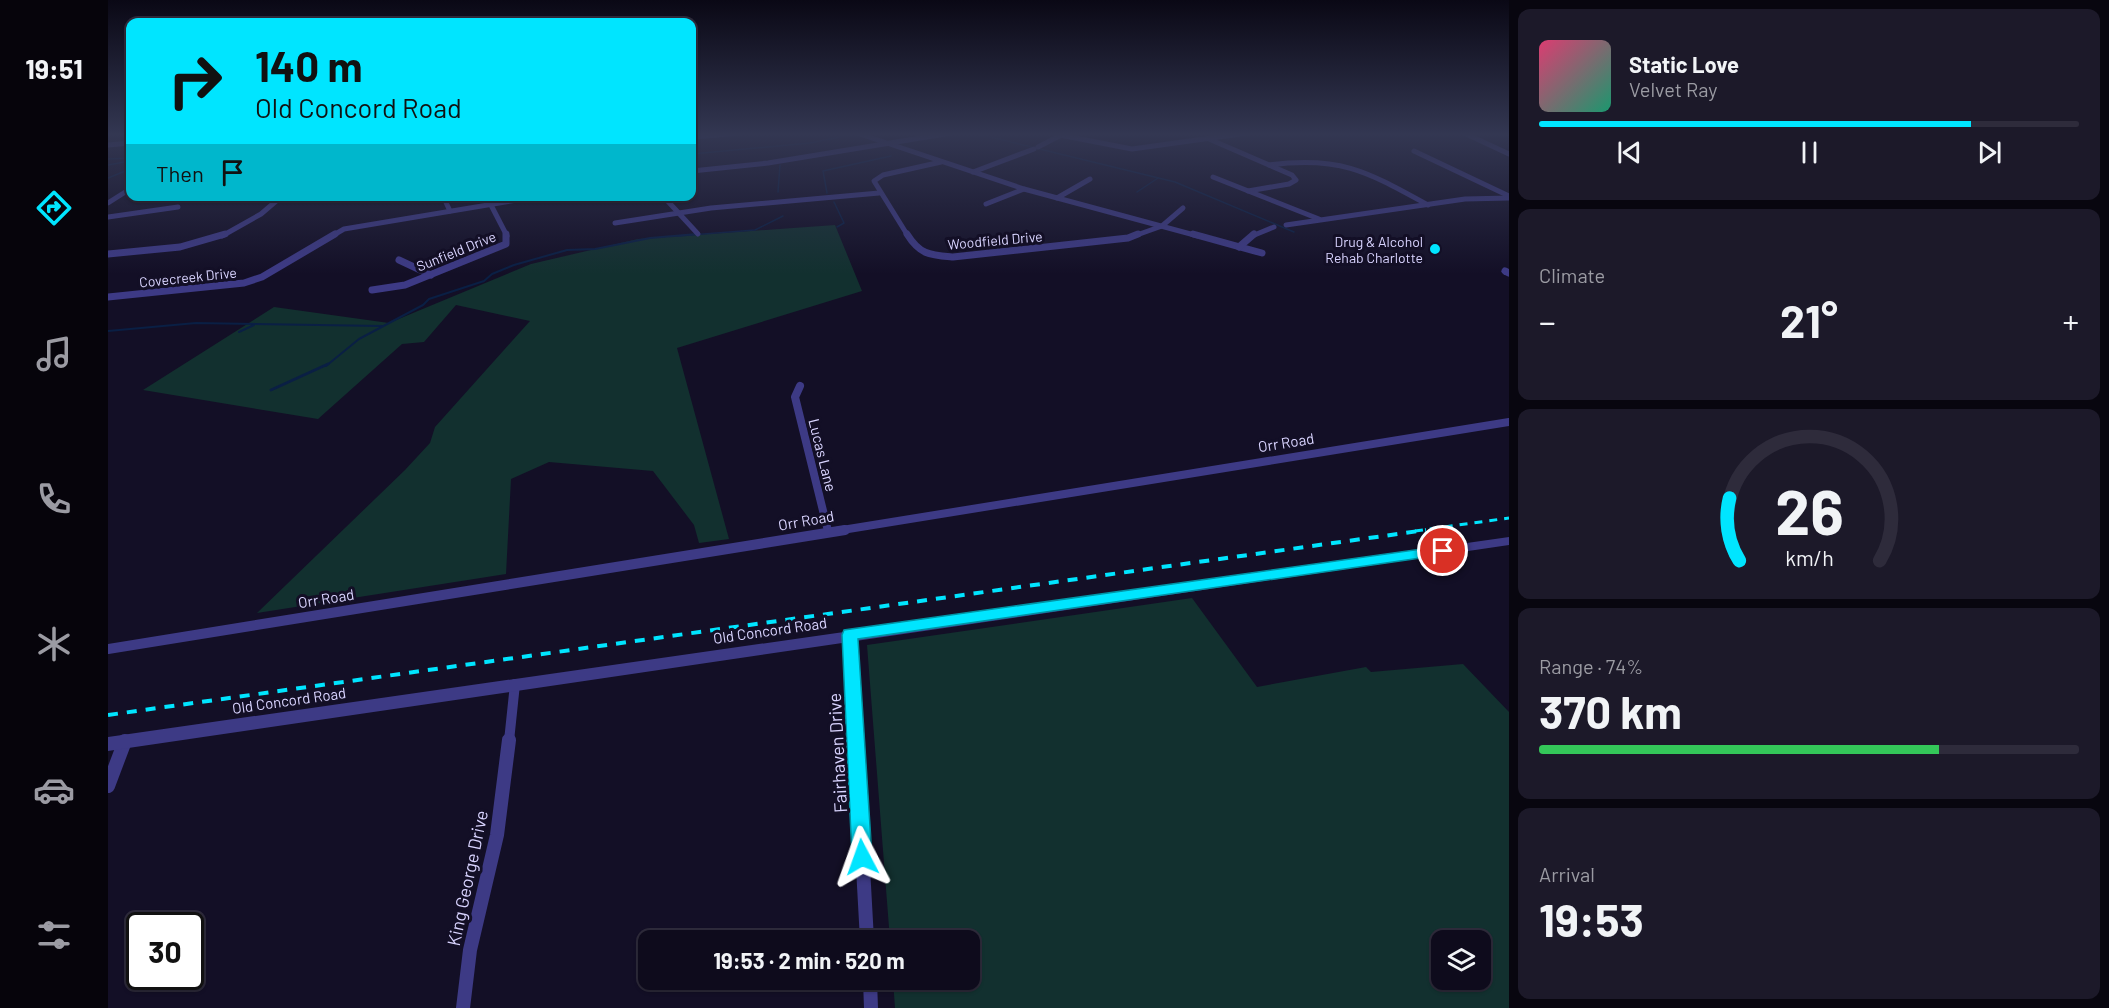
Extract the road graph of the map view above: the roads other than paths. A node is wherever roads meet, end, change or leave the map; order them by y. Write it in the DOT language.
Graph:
graph roads {
  1 [pos="874,180"];
  2 [pos="997,180"];
  3 [pos="1087,180"];
  4 [pos="1221,180"];
  5 [pos="1294,180"];
  6 [pos="1382,180"];
  7 [pos="1474,180"];
  8 [pos="1024,189"];
  9 [pos="1248,191"];
  10 [pos="126,192"];
  11 [pos="879,193"];
  12 [pos="1509,197"];
  13 [pos="1057,198"];
  14 [pos="277,201"];
  15 [pos="445,201"];
  16 [pos="513,201"];
  17 [pos="668,201"];
  18 [pos="108,203"];
  19 [pos="986,204"];
  20 [pos="491,205"];
  21 [pos="1428,205"];
  22 [pos="178,207"];
  23 [pos="1183,208"];
  24 [pos="450,211"];
  25 [pos="679,213"];
  26 [pos="108,217"];
  27 [pos="1321,220"];
  28 [pos="615,224"];
  29 [pos="1286,225"];
  30 [pos="1162,226"];
  31 [pos="1274,227"];
  32 [pos="698,234"];
  33 [pos="1239,247"];
  34 [pos="1262,253"];
  35 [pos="108,254"];
  36 [pos="399,261"];
  37 [pos="431,275"];
  38 [pos="372,290"];
  39 [pos="108,297"];
  40 [pos="800,386"];
  41 [pos="1509,422"];
  42 [pos="828,531"];
  43 [pos="1509,541"];
  44 [pos="850,635"];
  45 [pos="108,649"];
  46 [pos="515,684"];
  47 [pos="125,741"];
  48 [pos="108,744"];
  49 [pos="108,786"];
  50 [pos="866,930"];
  51 [pos="870,990"];
  52 [pos="463,1008"];
  53 [pos="871,1008"];
  1 -- 11 [label="street"];
  2 -- 8 [label="street"];
  3 -- 13 [label="street"];
  4 -- 9 [label="street"];
  5 -- 9 [label="street"];
  6 -- 21 [label="street"];
  7 -- 12 [label="street"];
  8 -- 13 [label="street"];
  8 -- 19 [label="street"];
  9 -- 27 [label="street"];
  10 -- 18 [label="street"];
  11 -- 25 [label="street"];
  11 -- 30 [label="street, Woodfield Drive"];
  12 -- 21 [label="street"];
  13 -- 30 [label="street"];
  14 -- 35 [label="street"];
  15 -- 24 [label="street"];
  16 -- 20 [label="street, Covecreek Drive"];
  17 -- 25 [label="street"];
  20 -- 24 [label="street, Covecreek Drive"];
  20 -- 37 [label="street, Sunfield Drive"];
  21 -- 27 [label="street"];
  22 -- 26 [label="street"];
  23 -- 30 [label="street, Woodfield Drive"];
  24 -- 39 [label="street, Covecreek Drive"];
  25 -- 28 [label="street"];
  25 -- 32 [label="street"];
  27 -- 29 [label="street"];
  30 -- 33 [label="street"];
  31 -- 33 [label="street"];
  33 -- 34 [label="street"];
  36 -- 37 [label="street"];
  37 -- 38 [label="street, Sunfield Drive"];
  40 -- 42 [label="street, Lucas Lane"];
  41 -- 42 [label="street, Orr Road"];
  42 -- 45 [label="street, Orr Road"];
  43 -- 44 [label="street, Old Concord Road"];
  44 -- 46 [label="street, Old Concord Road"];
  44 -- 50 [label="street, Fairhaven Drive"];
  46 -- 47 [label="street, Old Concord Road"];
  46 -- 52 [label="street, King George Drive"];
  47 -- 48 [label="street, Old Concord Road"];
  47 -- 49 [label="street"];
  51 -- 53 [label="street"];
}
